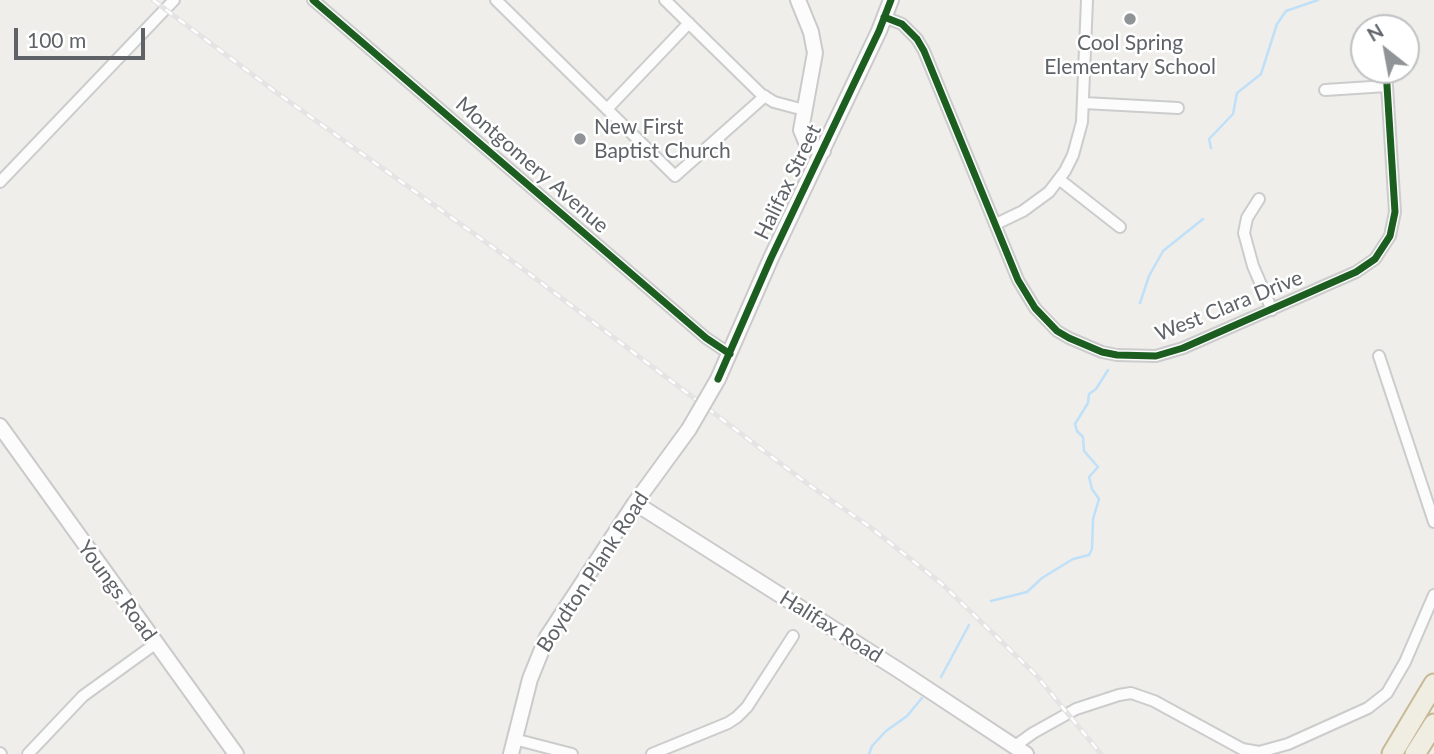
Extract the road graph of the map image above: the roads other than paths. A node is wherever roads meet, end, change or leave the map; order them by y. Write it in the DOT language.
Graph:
graph roads {
  1 [pos="174,0"];
  2 [pos="313,0"];
  3 [pos="496,0"];
  4 [pos="665,0"];
  5 [pos="798,0"];
  6 [pos="891,0"];
  7 [pos="1087,0"];
  8 [pos="884,17"];
  9 [pos="689,23"];
  10 [pos="1387,86"];
  11 [pos="1325,90"];
  12 [pos="765,96"];
  13 [pos="1084,103"];
  14 [pos="1178,107"];
  15 [pos="607,109"];
  16 [pos="804,110"];
  17 [pos="823,151"];
  18 [pos="1059,180"];
  19 [pos="0,182"];
  20 [pos="1259,199"];
  21 [pos="996,224"];
  22 [pos="1120,226"];
  23 [pos="1272,310"];
  24 [pos="730,354"];
  25 [pos="1379,356"];
  26 [pos="704,403"];
  27 [pos="0,426"];
  28 [pos="635,503"];
  29 [pos="1434,522"];
  30 [pos="1434,595"];
  31 [pos="793,636"];
  32 [pos="155,643"];
  33 [pos="1434,684"];
  34 [pos="1434,724"];
  35 [pos="514,739"];
  36 [pos="1021,750"];
  37 [pos="28,754"];
  38 [pos="236,754"];
  39 [pos="511,754"];
  40 [pos="572,754"];
  41 [pos="652,754"];
  42 [pos="1392,754"];
  43 [pos="1415,754"];
  1 -- 19 [label="street"];
  2 -- 24 [label="street, Montgomery Avenue"];
  3 -- 15 [label="street"];
  4 -- 9 [label="street"];
  5 -- 16 [label="street"];
  6 -- 8 [label="street, Halifax Street"];
  7 -- 13 [label="street"];
  8 -- 17 [label="street, Halifax Street"];
  8 -- 21 [label="street, West Clara Drive"];
  9 -- 12 [label="street"];
  9 -- 15 [label="street"];
  10 -- 11 [label="street"];
  10 -- 23 [label="street, West Clara Drive"];
  12 -- 15 [label="street"];
  12 -- 16 [label="street"];
  13 -- 14 [label="street"];
  13 -- 18 [label="street"];
  16 -- 17 [label="street"];
  17 -- 24 [label="street, Halifax Street"];
  18 -- 21 [label="street"];
  18 -- 22 [label="street"];
  20 -- 23 [label="street"];
  21 -- 23 [label="street, West Clara Drive"];
  24 -- 26 [label="street, Halifax Street, bridge"];
  25 -- 29 [label="street"];
  26 -- 28 [label="street, Boydton Plank Road, bridge"];
  27 -- 32 [label="street, Youngs Road"];
  28 -- 35 [label="street, Boydton Plank Road"];
  28 -- 36 [label="street, Halifax Road"];
  30 -- 36 [label="street"];
  31 -- 41 [label="street"];
  32 -- 37 [label="street"];
  32 -- 38 [label="street, Youngs Road"];
  33 -- 42 [label="highway"];
  34 -- 43 [label="highway"];
  35 -- 39 [label="street, Boydton Plank Road"];
  35 -- 40 [label="street"];
}
